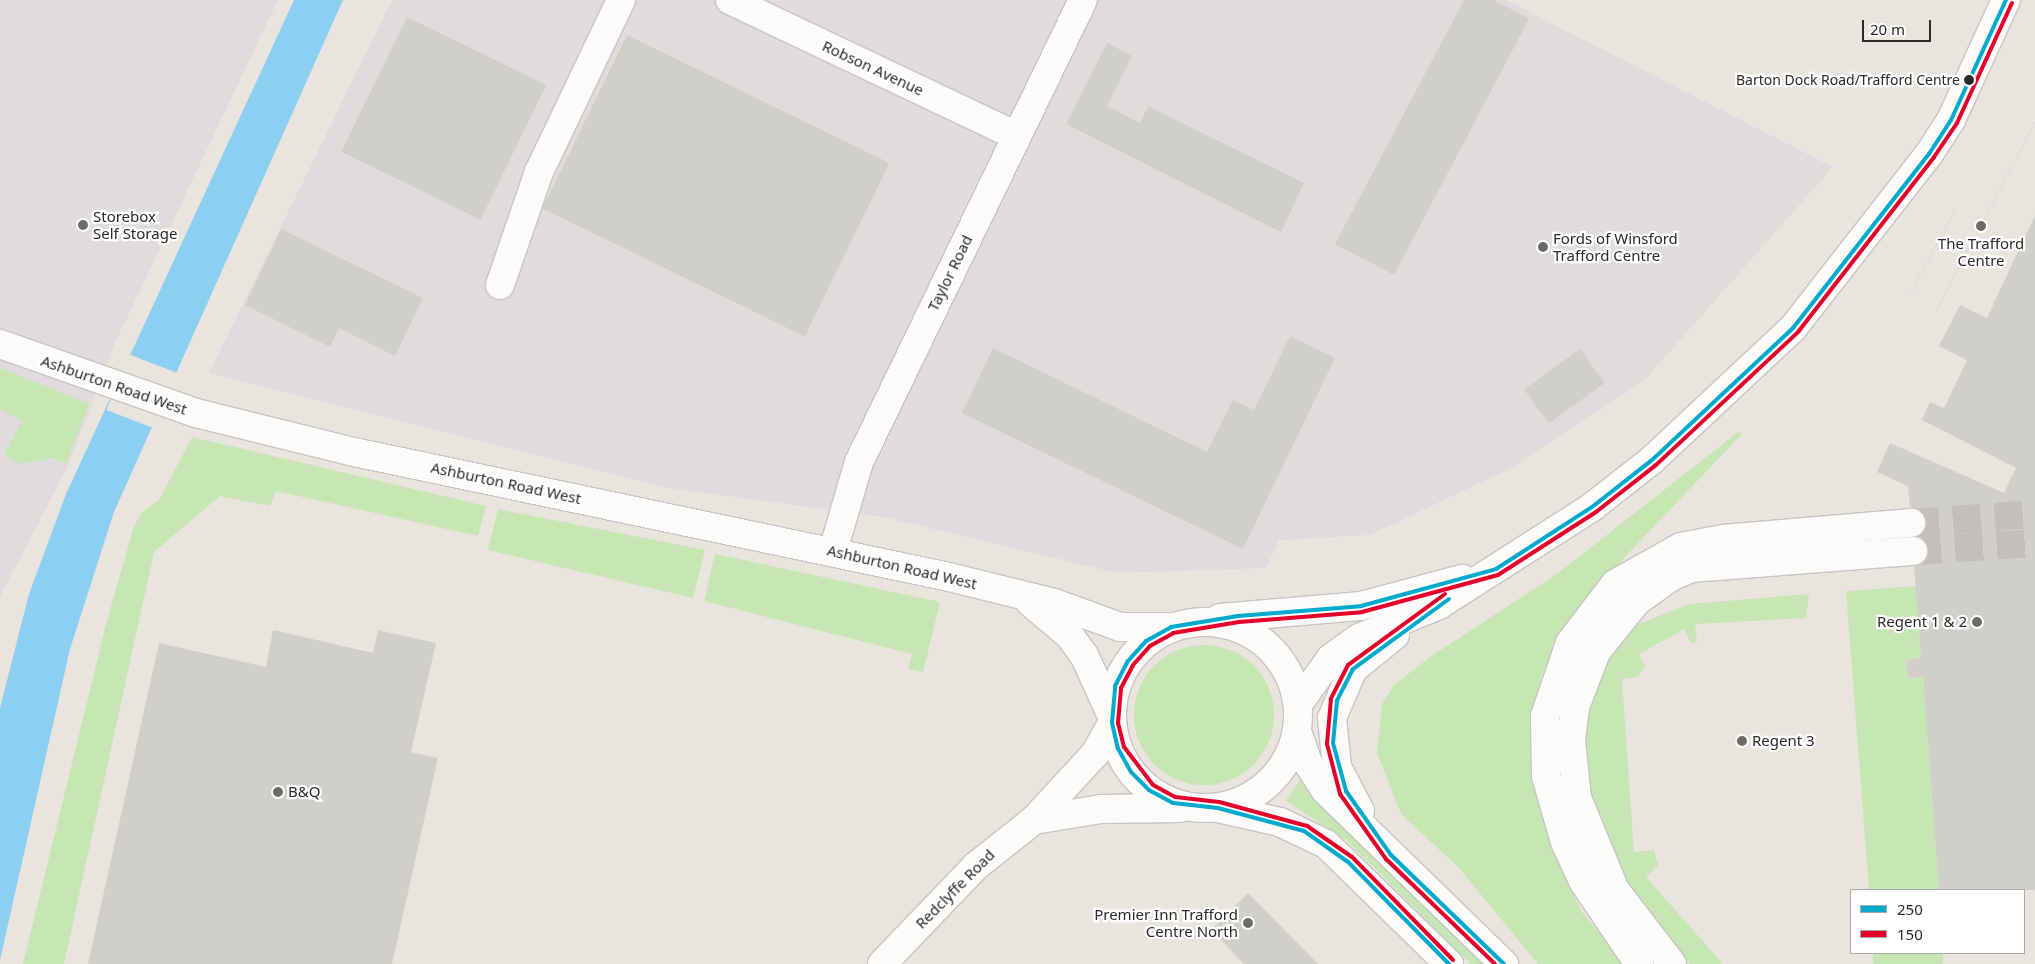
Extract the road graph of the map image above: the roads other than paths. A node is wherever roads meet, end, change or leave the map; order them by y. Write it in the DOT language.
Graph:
graph roads {
  1 [pos="621,0"];
  2 [pos="730,0"];
  3 [pos="1082,0"];
  4 [pos="2006,0"];
  5 [pos="1016,136"];
  6 [pos="500,285"];
  7 [pos="0,344"];
  8 [pos="1911,523"];
  9 [pos="833,551"];
  10 [pos="1913,551"];
  11 [pos="1496,569"];
  12 [pos="1020,594"];
  13 [pos="1440,605"];
  14 [pos="1201,621"];
  15 [pos="1171,627"];
  16 [pos="1298,704"];
  17 [pos="1111,718"];
  18 [pos="1297,731"];
  19 [pos="1209,808"];
  20 [pos="1034,820"];
  21 [pos="1391,855"];
  22 [pos="882,964"];
  23 [pos="1449,964"];
  24 [pos="1504,964"];
  25 [pos="1639,964"];
  26 [pos="1672,964"];
  1 -- 6 [label="main road"];
  2 -- 5 [label="main road, Robson Avenue"];
  3 -- 5 [label="main road, Taylor Road"];
  4 -- 11 [label="main road"];
  5 -- 9 [label="main road, Taylor Road"];
  7 -- 9 [label="main road, Ashburton Road West"];
  8 -- 25 [label="main road"];
  9 -- 12 [label="main road, Ashburton Road West"];
  10 -- 26 [label="main road"];
  11 -- 13 [label="main road"];
  11 -- 14 [label="main road"];
  12 -- 15 [label="main road, Ashburton Road West"];
  12 -- 17 [label="main road, Ashburton Road West"];
  13 -- 16 [label="main road"];
  13 -- 21 [label="main road"];
  14 -- 15 [label="main road"];
  14 -- 16 [label="main road"];
  15 -- 17 [label="main road"];
  16 -- 18 [label="main road"];
  17 -- 19 [label="main road, Ashburton Road West"];
  17 -- 20 [label="main road, Redclyffe Road"];
  18 -- 19 [label="main road"];
  18 -- 21 [label="main road"];
  19 -- 20 [label="main road, Redclyffe Road"];
  19 -- 23 [label="main road"];
  20 -- 22 [label="main road, Redclyffe Road"];
  21 -- 24 [label="main road"];
}
